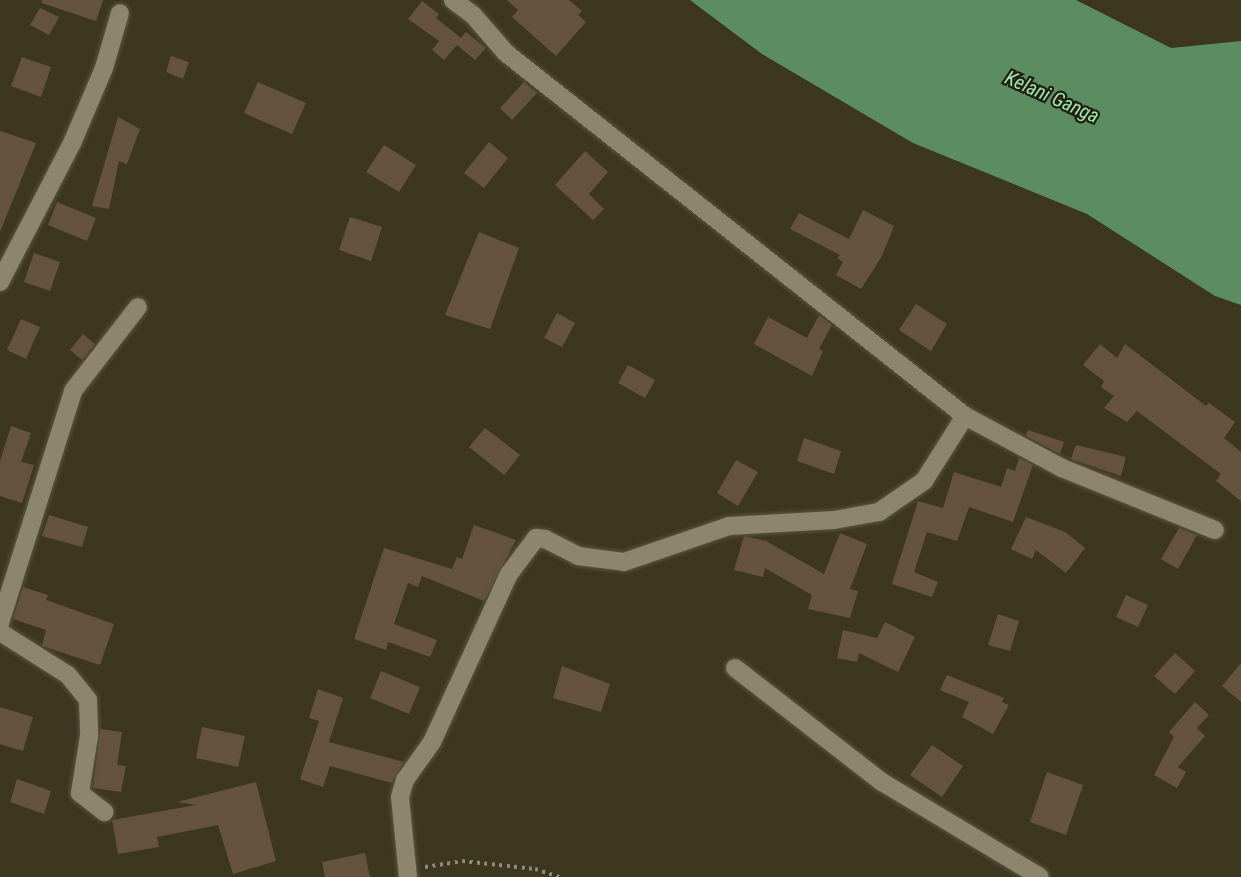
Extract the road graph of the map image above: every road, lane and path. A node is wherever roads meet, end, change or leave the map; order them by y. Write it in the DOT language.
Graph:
graph roads {
  1 [pos="453,0"];
  2 [pos="120,13"];
  3 [pos="0,282"];
  4 [pos="138,307"];
  5 [pos="965,416"];
  6 [pos="1215,530"];
  7 [pos="0,623"];
  8 [pos="0,632"];
  9 [pos="735,668"];
  10 [pos="104,812"];
  11 [pos="407,874"];
  12 [pos="560,877"];
  13 [pos="1040,877"];
  1 -- 5 [label="street"];
  2 -- 3 [label="street"];
  4 -- 7 [label="street"];
  5 -- 6 [label="street"];
  5 -- 11 [label="street"];
  8 -- 10 [label="street"];
  9 -- 13 [label="street"];
  11 -- 12 [label="path"];
}
